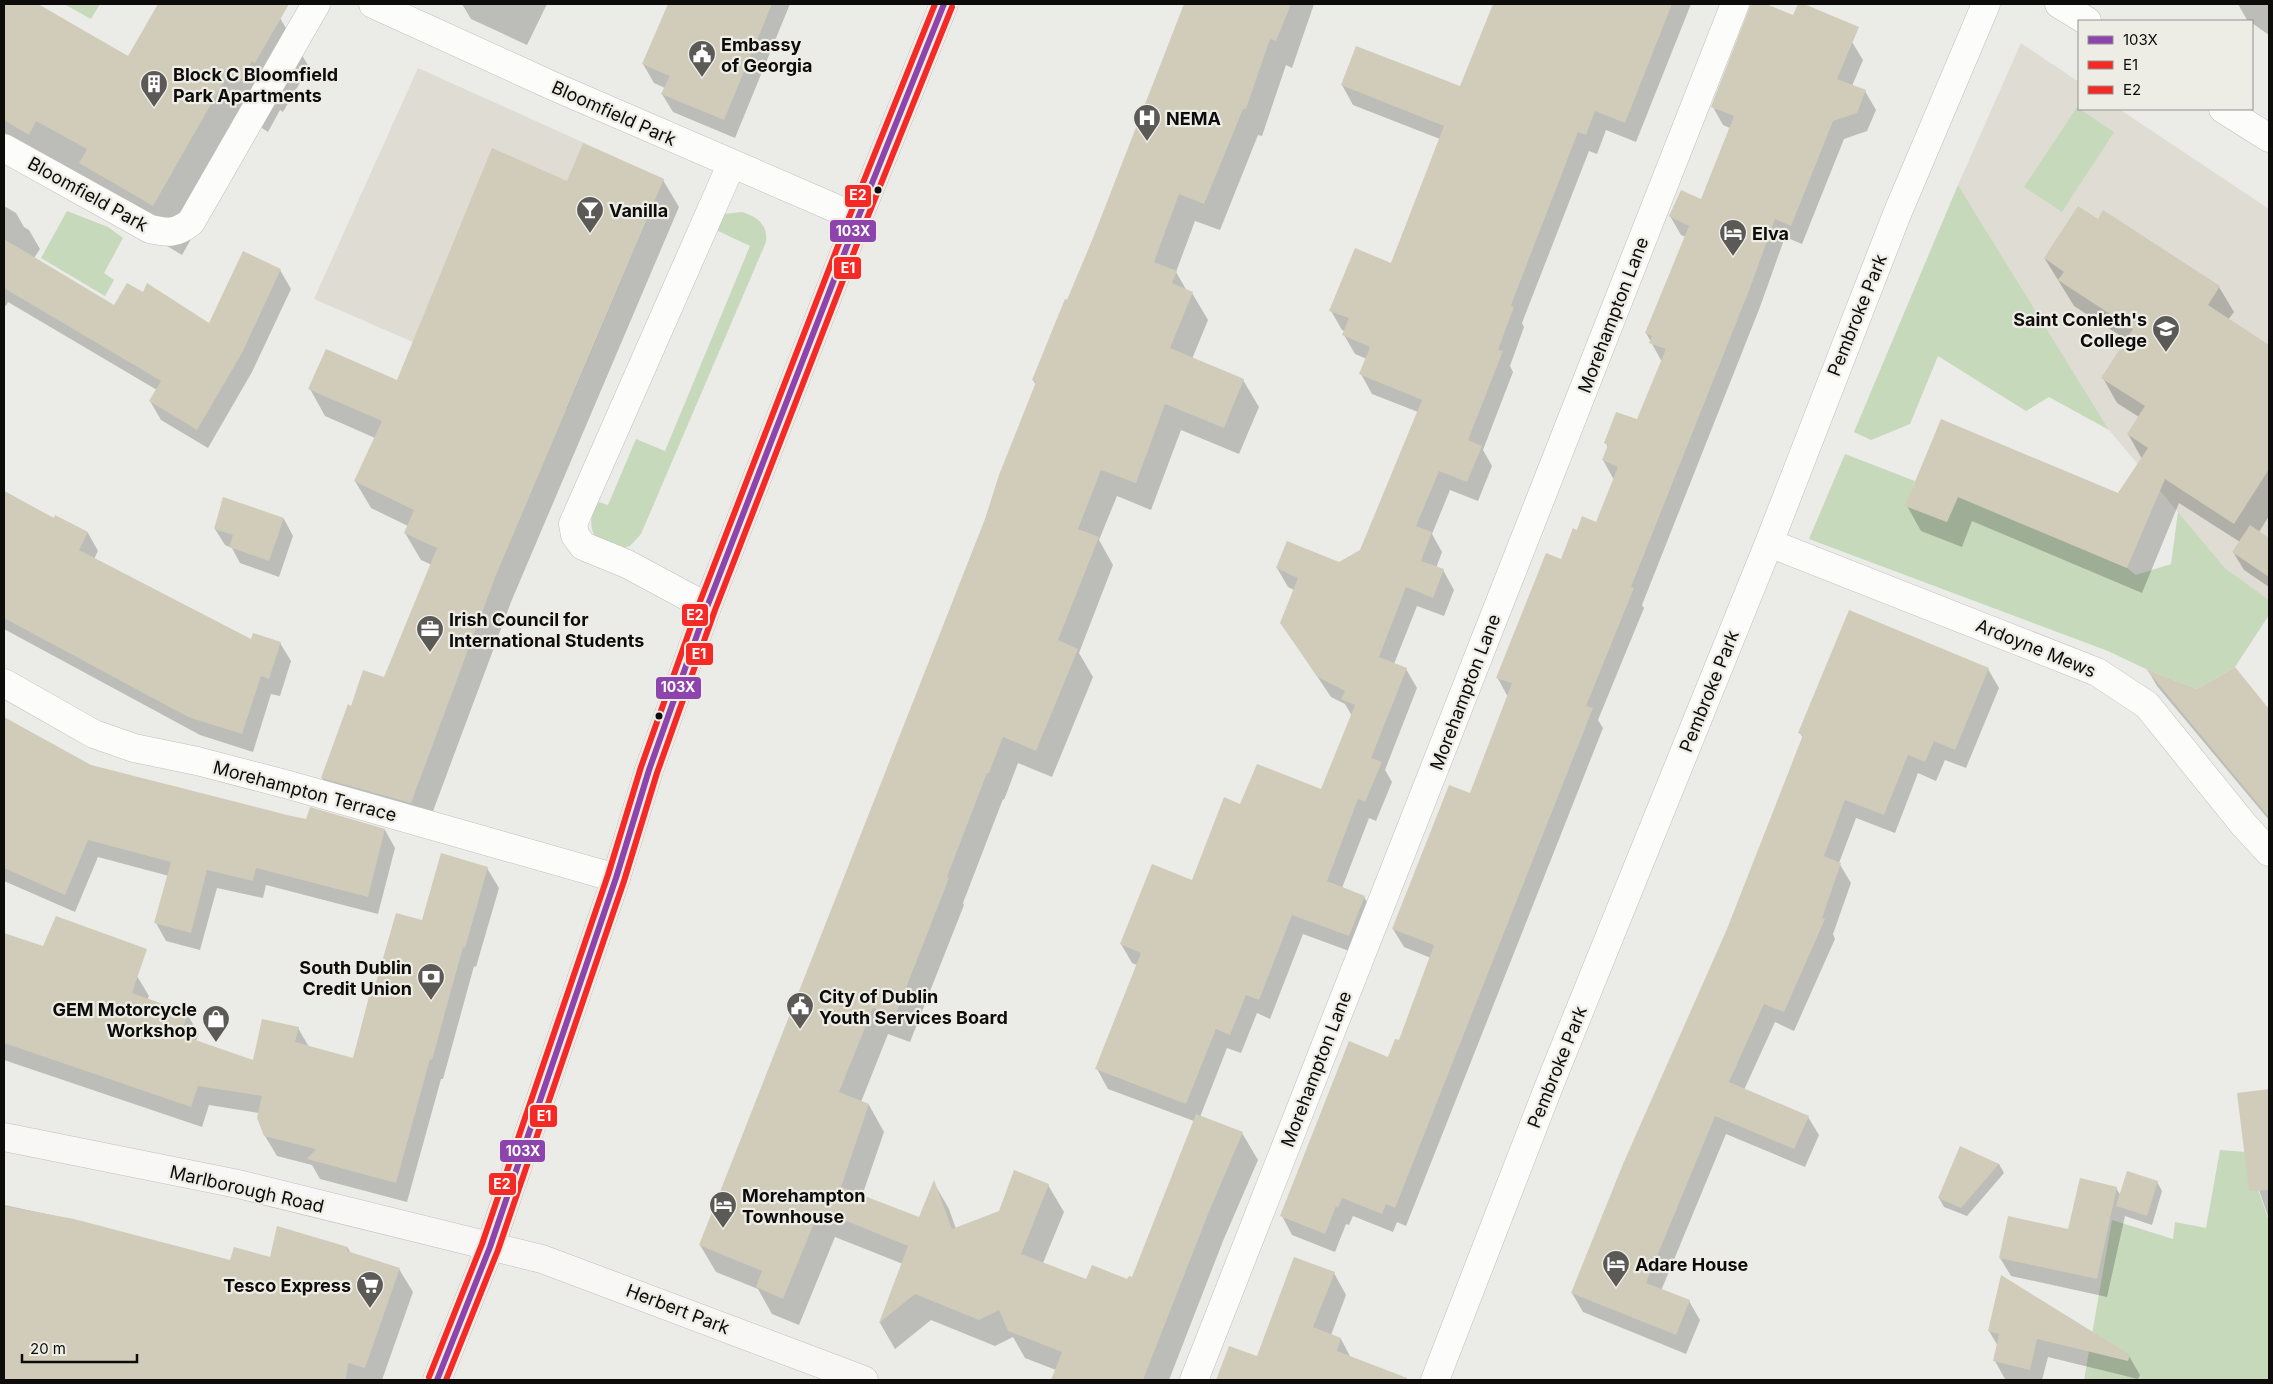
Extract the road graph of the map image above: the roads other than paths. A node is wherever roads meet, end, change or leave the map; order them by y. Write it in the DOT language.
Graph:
graph roads {
  1 [pos="316,4"];
  2 [pos="373,4"];
  3 [pos="944,4"];
  4 [pos="1735,4"];
  5 [pos="1986,4"];
  6 [pos="2059,4"];
  7 [pos="2085,20"];
  8 [pos="2225,110"];
  9 [pos="2269,138"];
  10 [pos="4,148"];
  11 [pos="731,165"];
  12 [pos="858,218"];
  13 [pos="1768,543"];
  14 [pos="708,607"];
  15 [pos="4,683"];
  16 [pos="2269,852"];
  17 [pos="616,878"];
  18 [pos="4,1137"];
  19 [pos="490,1247"];
  20 [pos="437,1380"];
  21 [pos="864,1380"];
  22 [pos="1194,1380"];
  23 [pos="1434,1380"];
  1 -- 10 [label="street, Bloomfield Park"];
  2 -- 11 [label="street, Bloomfield Park"];
  3 -- 12 [label="main road"];
  4 -- 22 [label="street, Morehampton Lane"];
  5 -- 13 [label="street, Pembroke Park"];
  6 -- 7 [label="street"];
  8 -- 9 [label="street"];
  11 -- 12 [label="street, Bloomfield Park"];
  11 -- 14 [label="street"];
  12 -- 14 [label="main road"];
  13 -- 16 [label="street, Ardoyne Mews"];
  13 -- 23 [label="street, Pembroke Park"];
  14 -- 17 [label="main road"];
  15 -- 17 [label="street, Morehampton Terrace"];
  17 -- 19 [label="main road"];
  18 -- 19 [label="main road, Marlborough Road"];
  19 -- 20 [label="main road"];
  19 -- 21 [label="main road, Herbert Park"];
}
